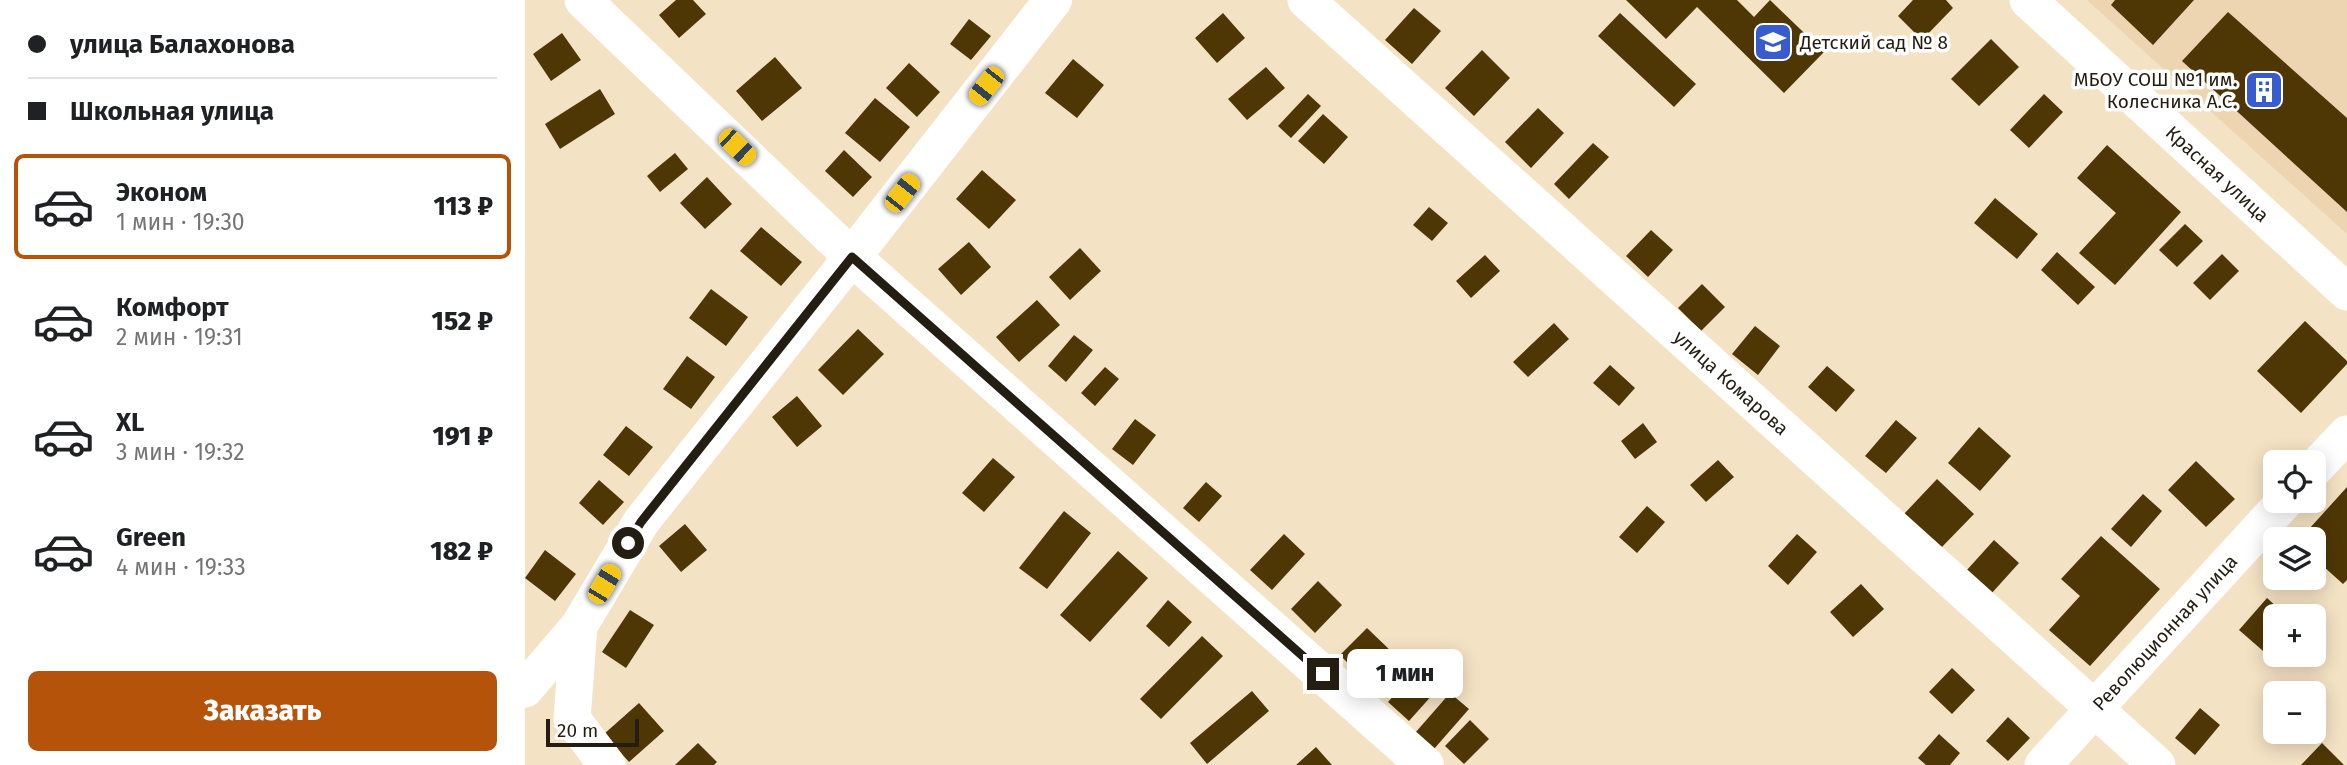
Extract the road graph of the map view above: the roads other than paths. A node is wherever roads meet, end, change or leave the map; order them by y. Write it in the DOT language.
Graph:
graph roads {
  1 [pos="583,0"];
  2 [pos="1053,0"];
  3 [pos="1306,0"];
  4 [pos="2028,0"];
  5 [pos="852,257"];
  6 [pos="2347,292"];
  7 [pos="2347,434"];
  8 [pos="2326,456"];
  9 [pos="2274,513"];
  10 [pos="579,626"];
  11 [pos="525,689"];
  12 [pos="2096,709"];
  13 [pos="607,765"];
  14 [pos="1425,765"];
  15 [pos="2043,765"];
  16 [pos="2157,765"];
  1 -- 5 [label="street"];
  2 -- 5 [label="street"];
  3 -- 12 [label="street, улица Комарова"];
  4 -- 6 [label="street, Красная улица"];
  5 -- 10 [label="street"];
  5 -- 14 [label="street"];
  7 -- 8 [label="street"];
  9 -- 12 [label="street, Революционная улица"];
  10 -- 11 [label="street"];
  10 -- 13 [label="street"];
  12 -- 15 [label="street, Революционная улица"];
  12 -- 16 [label="street, улица Комарова"];
}
